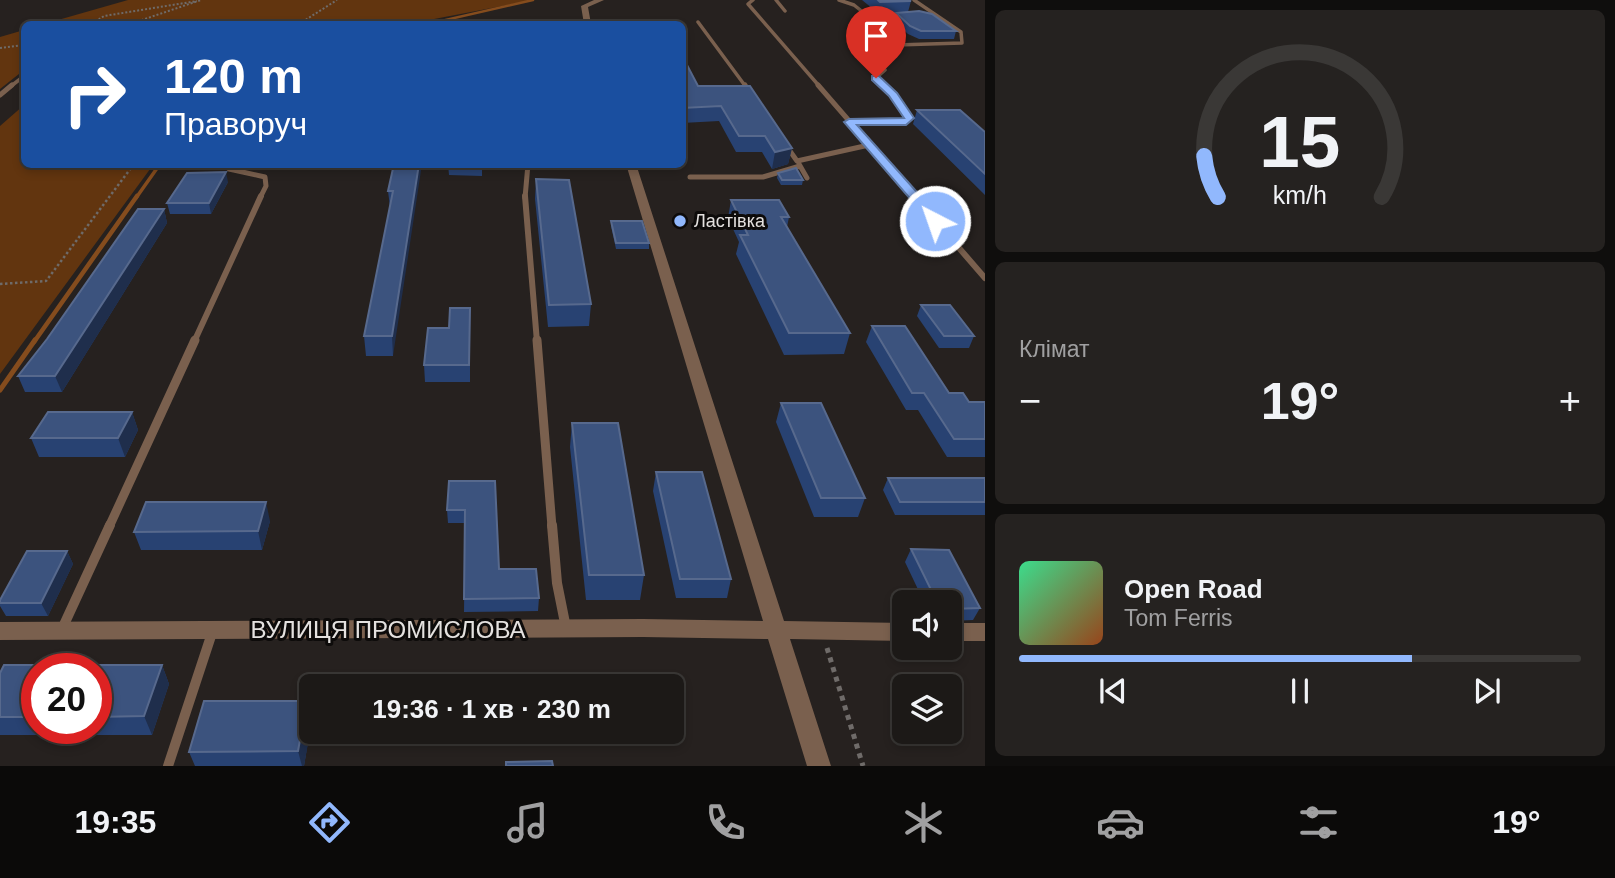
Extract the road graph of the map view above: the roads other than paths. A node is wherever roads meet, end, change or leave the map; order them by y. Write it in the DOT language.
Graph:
graph roads {
  1 [pos="601,0"];
  2 [pos="752,0"];
  3 [pos="776,0"];
  4 [pos="839,0"];
  5 [pos="914,0"];
  6 [pos="858,7"];
  7 [pos="865,7"];
  8 [pos="931,11"];
  9 [pos="785,12"];
  10 [pos="924,15"];
  11 [pos="912,16"];
  12 [pos="881,17"];
  13 [pos="586,21"];
  14 [pos="698,22"];
  15 [pos="904,35"];
  16 [pos="21,78"];
  17 [pos="737,93"];
  18 [pos="750,93"];
  19 [pos="0,95"];
  20 [pos="758,104"];
  21 [pos="849,122"];
  22 [pos="781,138"];
  23 [pos="869,145"];
  24 [pos="799,164"];
  25 [pos="228,168"];
  26 [pos="528,168"];
  27 [pos="632,168"];
  28 [pos="690,177"];
  29 [pos="807,178"];
  30 [pos="985,278"];
  31 [pos="566,628"];
  32 [pos="213,630"];
  33 [pos="776,630"];
  34 [pos="0,631"];
  35 [pos="62,631"];
  36 [pos="892,632"];
  37 [pos="962,632"];
  38 [pos="985,632"];
  39 [pos="168,766"];
  40 [pos="819,766"];
  1 -- 13 [label="street"];
  2 -- 21 [label="lane"];
  3 -- 9 [label="lane"];
  4 -- 6 [label="lane"];
  5 -- 8 [label="lane"];
  6 -- 7 [label="lane"];
  6 -- 12 [label="lane"];
  8 -- 10 [label="lane"];
  8 -- 21 [label="lane"];
  11 -- 12 [label="lane"];
  12 -- 15 [label="lane"];
  14 -- 18 [label="lane"];
  16 -- 19 [label="lane"];
  17 -- 18 [label="lane"];
  18 -- 20 [label="lane"];
  21 -- 23 [label="lane"];
  22 -- 24 [label="lane"];
  23 -- 24 [label="lane"];
  23 -- 30 [label="lane"];
  24 -- 28 [label="lane"];
  24 -- 29 [label="lane"];
  25 -- 35 [label="lane"];
  26 -- 31 [label="lane"];
  27 -- 33 [label="street"];
  31 -- 32 [label="street, ВУЛИЦЯ ПРОМИСЛОВА"];
  31 -- 33 [label="street, ВУЛИЦЯ ПРОМИСЛОВА"];
  32 -- 35 [label="street, ВУЛИЦЯ ПРОМИСЛОВА"];
  32 -- 39 [label="lane"];
  33 -- 36 [label="street, ВУЛИЦЯ ПРОМИСЛОВА"];
  33 -- 40 [label="street"];
  34 -- 35 [label="street, ВУЛИЦЯ ПРОМИСЛОВА"];
  37 -- 38 [label="street"];
}
